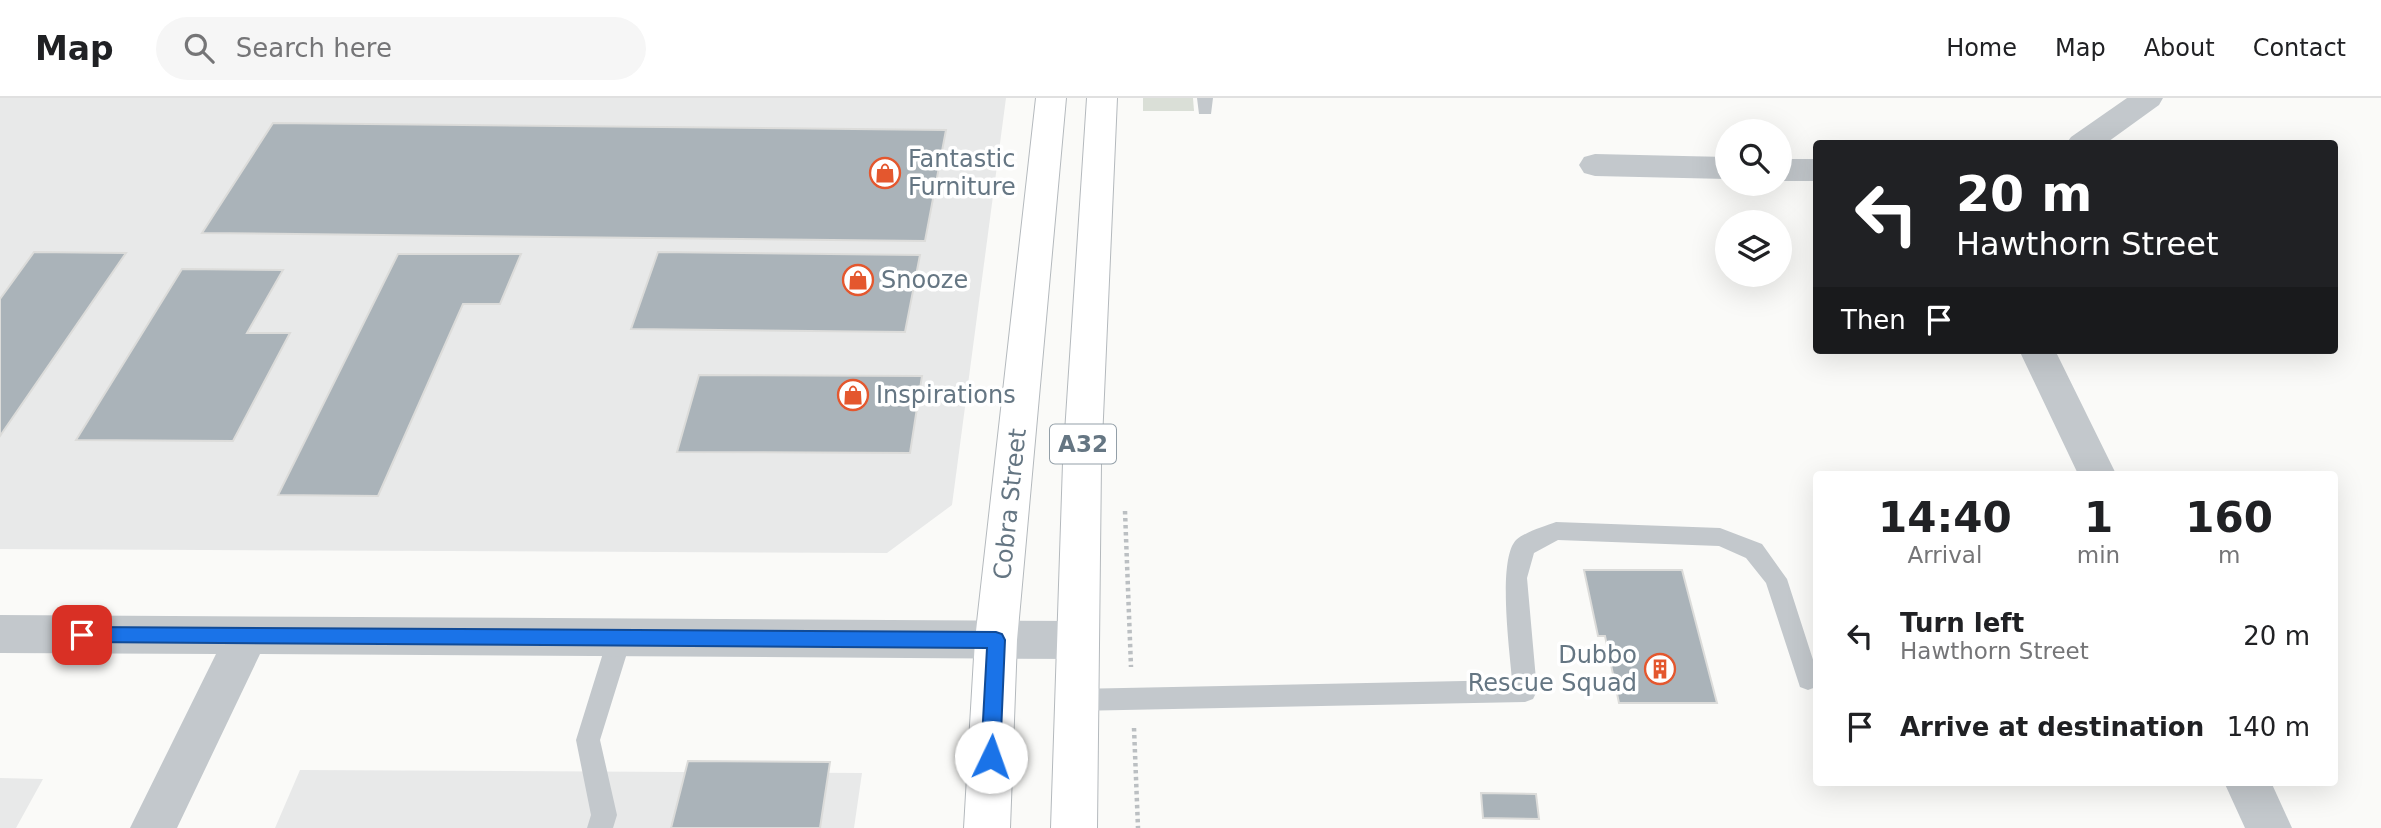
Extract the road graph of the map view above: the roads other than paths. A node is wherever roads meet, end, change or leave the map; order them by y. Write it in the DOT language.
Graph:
graph roads {
  1 [pos="1051,98"];
  2 [pos="1102,98"];
  3 [pos="2148,98"];
  4 [pos="2087,140"];
  5 [pos="1595,165"];
  6 [pos="1715,168"];
  7 [pos="1792,170"];
  8 [pos="1813,170"];
  9 [pos="2039,354"];
  10 [pos="2096,471"];
  11 [pos="0,634"];
  12 [pos="247,636"];
  13 [pos="620,638"];
  14 [pos="996,640"];
  15 [pos="1076,640"];
  16 [pos="1808,679"];
  17 [pos="1074,700"];
  18 [pos="2249,786"];
  19 [pos="153,828"];
  20 [pos="600,828"];
  21 [pos="987,828"];
  22 [pos="1074,828"];
  23 [pos="2269,828"];
  1 -- 14 [label="highway, Cobra Street / A32"];
  2 -- 15 [label="highway, A32"];
  3 -- 4 [label="street"];
  5 -- 6 [label="street"];
  7 -- 8 [label="street"];
  9 -- 10 [label="street"];
  11 -- 12 [label="street"];
  12 -- 13 [label="street"];
  12 -- 19 [label="street"];
  13 -- 14 [label="street"];
  13 -- 20 [label="lane"];
  14 -- 15 [label="street"];
  14 -- 21 [label="highway, Cobra Street / A32"];
  15 -- 17 [label="highway, A32"];
  16 -- 17 [label="lane"];
  17 -- 22 [label="highway, A32"];
  18 -- 23 [label="street"];
}
